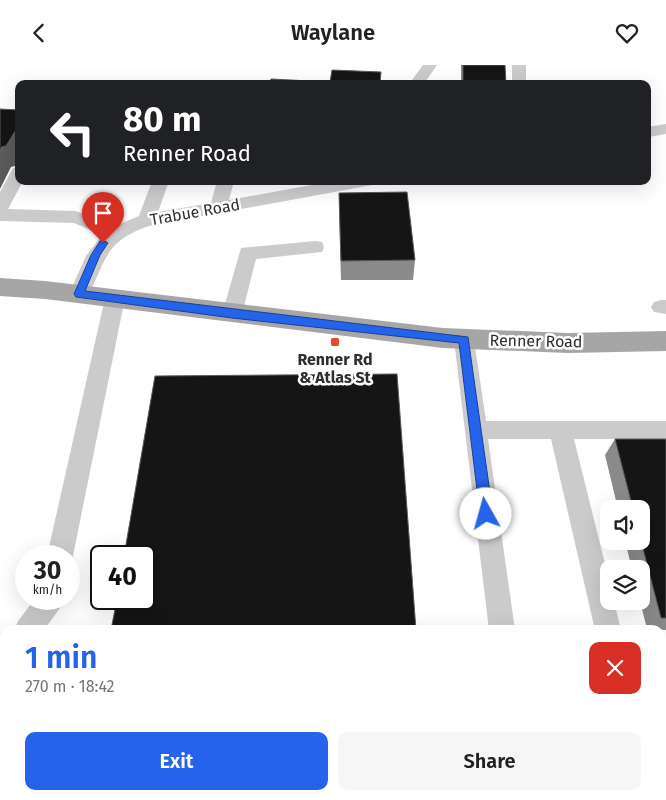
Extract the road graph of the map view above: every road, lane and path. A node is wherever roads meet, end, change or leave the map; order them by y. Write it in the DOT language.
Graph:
graph roads {
  1 [pos="430,65"];
  2 [pos="519,65"];
  3 [pos="419,80"];
  4 [pos="519,80"];
  5 [pos="666,129"];
  6 [pos="651,132"];
  7 [pos="15,179"];
  8 [pos="156,185"];
  9 [pos="225,185"];
  10 [pos="324,185"];
  11 [pos="291,188"];
  12 [pos="0,207"];
  13 [pos="218,208"];
  14 [pos="0,215"];
  15 [pos="146,220"];
  16 [pos="115,233"];
  17 [pos="316,247"];
  18 [pos="0,287"];
  19 [pos="79,294"];
  20 [pos="115,298"];
  21 [pos="232,314"];
  22 [pos="464,340"];
  23 [pos="666,341"];
  24 [pos="476,430"];
  25 [pos="560,430"];
  26 [pos="666,430"];
  27 [pos="62,545"];
  28 [pos="42,610"];
  29 [pos="31,625"];
  30 [pos="501,625"];
  31 [pos="607,625"];
  1 -- 3 [label="street"];
  2 -- 4 [label="street"];
  5 -- 6 [label="street"];
  7 -- 12 [label="street"];
  8 -- 15 [label="street"];
  9 -- 13 [label="street"];
  10 -- 11 [label="street, Trabue Road"];
  11 -- 13 [label="street, Trabue Road"];
  13 -- 15 [label="street, Trabue Road"];
  14 -- 16 [label="street"];
  15 -- 16 [label="street, Trabue Road"];
  16 -- 19 [label="street, Trabue Road"];
  17 -- 21 [label="street"];
  18 -- 19 [label="main road"];
  19 -- 20 [label="main road, Renner Road"];
  20 -- 21 [label="main road, Renner Road"];
  20 -- 27 [label="street"];
  21 -- 22 [label="main road, Renner Road"];
  22 -- 23 [label="main road, Renner Road"];
  22 -- 24 [label="street"];
  24 -- 25 [label="street"];
  24 -- 30 [label="street"];
  25 -- 26 [label="street"];
  25 -- 31 [label="street"];
  28 -- 29 [label="street"];
}
